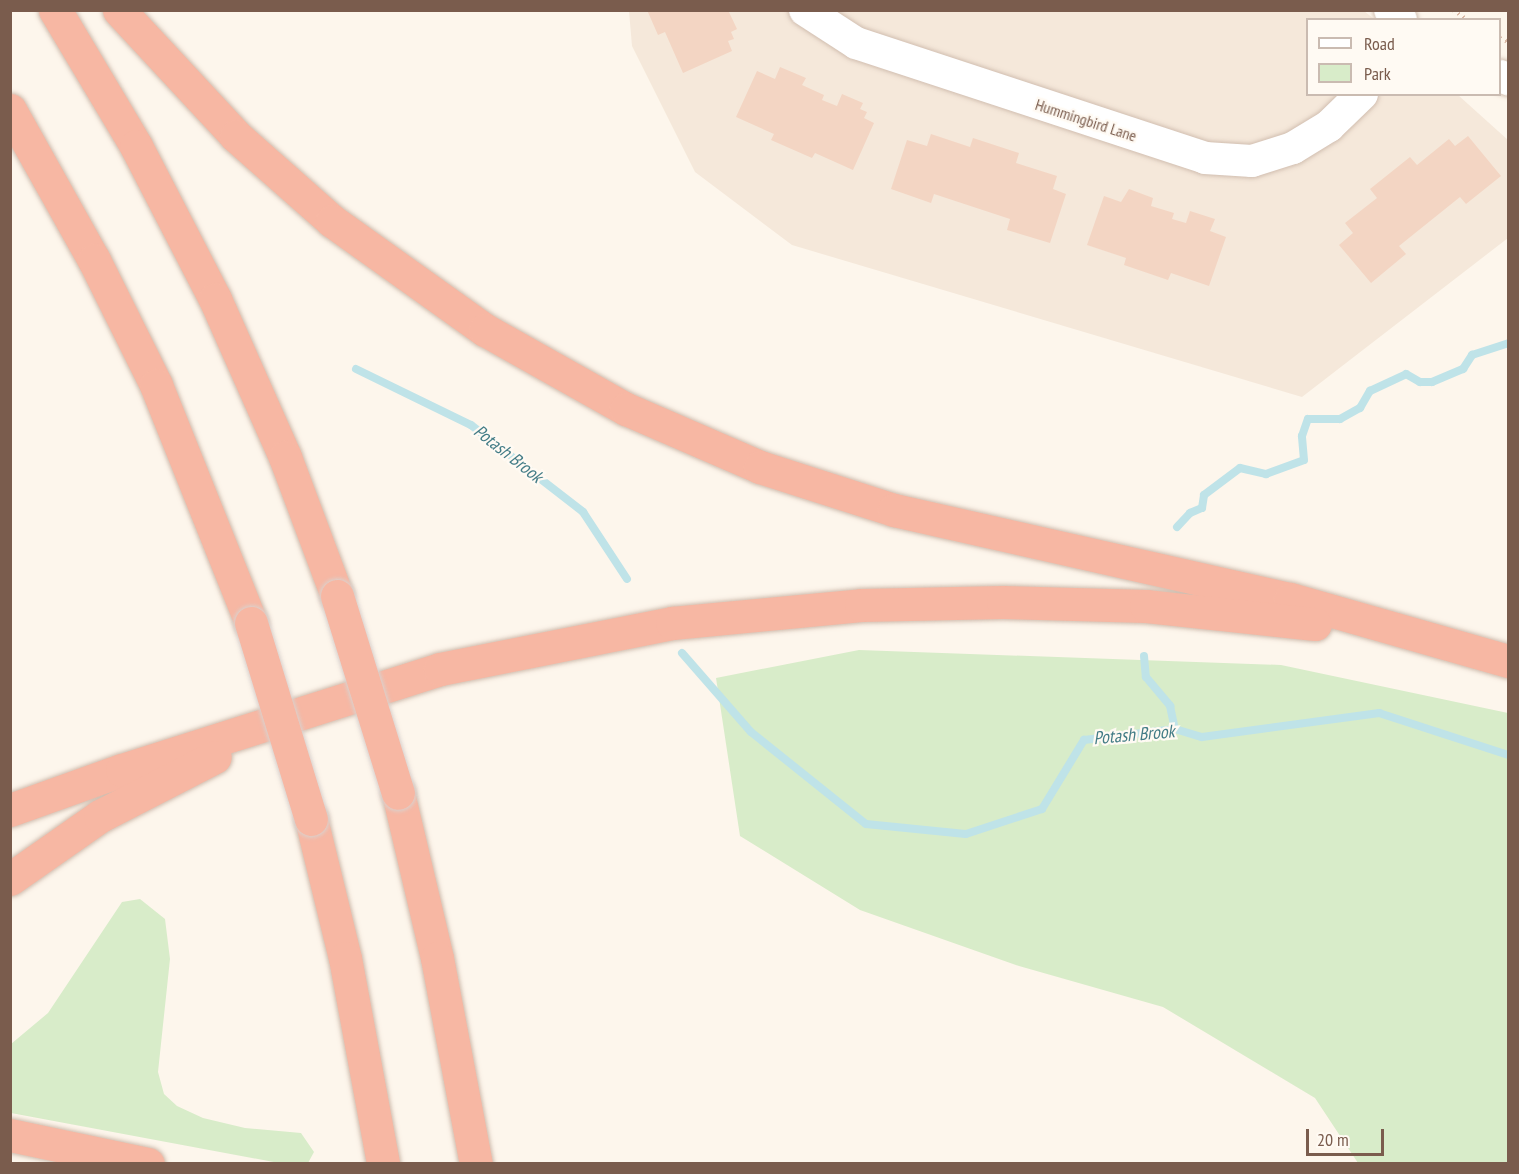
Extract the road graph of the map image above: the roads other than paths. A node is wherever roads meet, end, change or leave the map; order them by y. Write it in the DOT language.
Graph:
graph roads {
  1 [pos="55,10"];
  2 [pos="119,10"];
  3 [pos="805,10"];
  4 [pos="1360,96"];
  5 [pos="10,110"];
  6 [pos="1509,661"];
  7 [pos="305,714"];
  8 [pos="10,810"];
  9 [pos="10,879"];
  10 [pos="10,1135"];
  11 [pos="148,1164"];
  12 [pos="383,1164"];
  13 [pos="476,1164"];
  1 -- 13 [label="highway, bridge"];
  2 -- 6 [label="highway"];
  3 -- 4 [label="street, Hummingbird Lane"];
  5 -- 12 [label="highway, bridge"];
  6 -- 7 [label="highway"];
  7 -- 8 [label="highway"];
  7 -- 9 [label="highway"];
  10 -- 11 [label="highway"];
}
